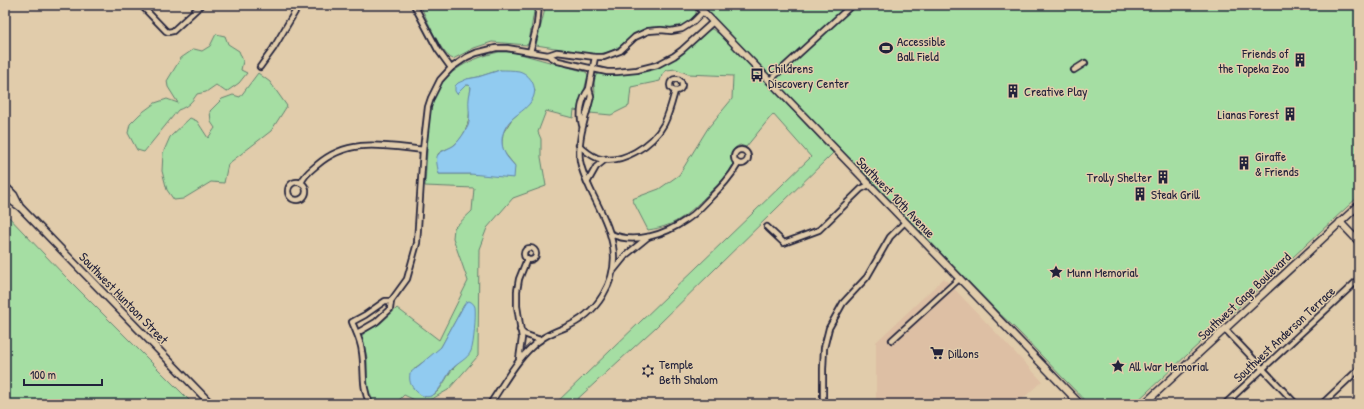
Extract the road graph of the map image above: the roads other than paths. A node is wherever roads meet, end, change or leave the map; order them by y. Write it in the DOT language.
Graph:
graph roads {
  1 [pos="141,5"];
  2 [pos="201,5"];
  3 [pos="299,5"];
  4 [pos="414,5"];
  5 [pos="539,5"];
  6 [pos="697,5"];
  7 [pos="852,5"];
  8 [pos="703,12"];
  9 [pos="713,22"];
  10 [pos="530,52"];
  11 [pos="548,55"];
  12 [pos="595,57"];
  13 [pos="1085,63"];
  14 [pos="260,68"];
  15 [pos="452,68"];
  16 [pos="593,69"];
  17 [pos="1074,70"];
  18 [pos="769,81"];
  19 [pos="675,91"];
  20 [pos="579,145"];
  21 [pos="423,150"];
  22 [pos="606,159"];
  23 [pos="738,164"];
  24 [pos="301,183"];
  25 [pos="587,183"];
  26 [pos="869,185"];
  27 [pos="5,186"];
  28 [pos="5,196"];
  29 [pos="1359,205"];
  30 [pos="20,207"];
  31 [pos="905,222"];
  32 [pos="1340,222"];
  33 [pos="767,227"];
  34 [pos="611,234"];
  35 [pos="649,236"];
  36 [pos="1359,242"];
  37 [pos="527,259"];
  38 [pos="613,271"];
  39 [pos="959,279"];
  40 [pos="1359,279"];
  41 [pos="391,301"];
  42 [pos="1225,329"];
  43 [pos="520,330"];
  44 [pos="356,333"];
  45 [pos="540,340"];
  46 [pos="892,340"];
  47 [pos="519,361"];
  48 [pos="1263,369"];
  49 [pos="1359,369"];
  50 [pos="211,404"];
  51 [pos="370,404"];
  52 [pos="490,404"];
  53 [pos="823,404"];
  54 [pos="1080,404"];
  55 [pos="1144,404"];
  56 [pos="1225,404"];
  57 [pos="1296,404"];
  58 [pos="1322,404"];
  1 -- 2 [label="street"];
  3 -- 14 [label="street"];
  4 -- 15 [label="street"];
  5 -- 10 [label="street"];
  6 -- 8 [label="main road, Southwest 10th Avenue"];
  7 -- 18 [label="street"];
  8 -- 9 [label="main road, Southwest 10th Avenue"];
  8 -- 12 [label="street"];
  9 -- 16 [label="street"];
  9 -- 18 [label="main road, Southwest 10th Avenue"];
  10 -- 11 [label="street"];
  10 -- 15 [label="street"];
  11 -- 12 [label="street"];
  11 -- 16 [label="street"];
  12 -- 16 [label="street"];
  13 -- 17 [label="street"];
  15 -- 21 [label="street"];
  16 -- 20 [label="street"];
  18 -- 26 [label="main road, Southwest 10th Avenue"];
  19 -- 22 [label="street"];
  20 -- 22 [label="street"];
  20 -- 25 [label="street"];
  21 -- 24 [label="street"];
  21 -- 41 [label="street"];
  22 -- 25 [label="street"];
  23 -- 35 [label="street"];
  24 -- 24 [label="street"];
  25 -- 34 [label="street"];
  26 -- 31 [label="main road, Southwest 10th Avenue"];
  26 -- 33 [label="street"];
  27 -- 30 [label="main road, Southwest Huntoon Street"];
  28 -- 30 [label="main road, Southwest Huntoon Street"];
  29 -- 32 [label="main road, Southwest Gage Boulevard"];
  30 -- 50 [label="main road, Southwest Huntoon Street"];
  31 -- 39 [label="main road, Southwest 10th Avenue"];
  31 -- 53 [label="street"];
  32 -- 36 [label="main road"];
  32 -- 42 [label="main road, Southwest Gage Boulevard"];
  34 -- 35 [label="street"];
  34 -- 38 [label="street"];
  35 -- 38 [label="street"];
  37 -- 43 [label="street"];
  38 -- 45 [label="street"];
  39 -- 46 [label="street"];
  39 -- 54 [label="main road, Southwest 10th Avenue"];
  40 -- 48 [label="street, Southwest Anderson Terrace"];
  41 -- 44 [label="street"];
  41 -- 44 [label="street"];
  42 -- 48 [label="street"];
  42 -- 55 [label="main road, Southwest Gage Boulevard"];
  43 -- 45 [label="street"];
  43 -- 47 [label="street"];
  44 -- 51 [label="street"];
  45 -- 47 [label="street"];
  47 -- 52 [label="street"];
  48 -- 56 [label="street, Southwest Anderson Terrace"];
  48 -- 57 [label="street"];
  49 -- 58 [label="street"];
}
